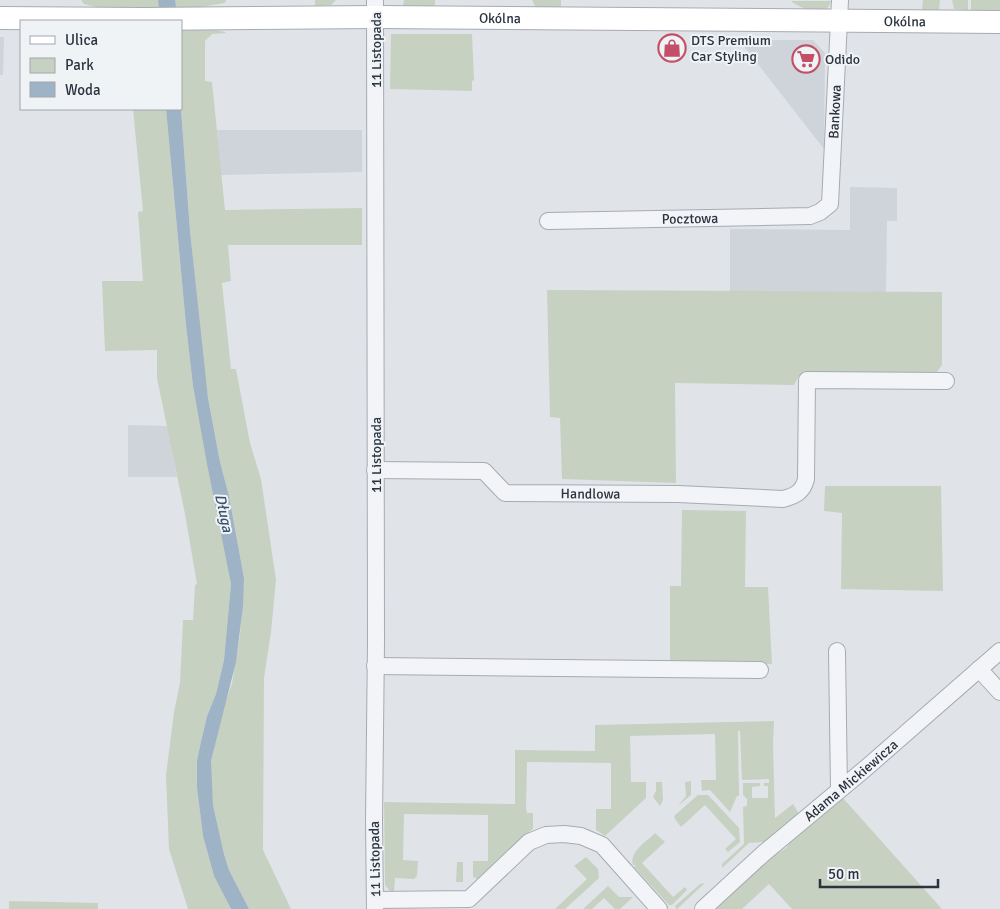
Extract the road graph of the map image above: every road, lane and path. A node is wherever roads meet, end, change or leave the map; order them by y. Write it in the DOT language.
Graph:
graph roads {
  1 [pos="376,8"];
  2 [pos="840,10"];
  3 [pos="0,18"];
  4 [pos="1000,22"];
  5 [pos="830,204"];
  6 [pos="548,221"];
  7 [pos="946,381"];
  8 [pos="375,470"];
  9 [pos="1000,650"];
  10 [pos="837,651"];
  11 [pos="375,666"];
  12 [pos="979,669"];
  13 [pos="760,670"];
  14 [pos="1000,692"];
  15 [pos="839,790"];
  16 [pos="375,904"];
  17 [pos="659,909"];
  18 [pos="703,909"];
  1 -- 2 [label="street, Okólna"];
  1 -- 3 [label="street, Okólna"];
  1 -- 8 [label="street, 11 Listopada"];
  2 -- 4 [label="street, Okólna"];
  2 -- 5 [label="street, Bankowa"];
  5 -- 6 [label="street, Pocztowa"];
  7 -- 8 [label="street, Handlowa"];
  8 -- 11 [label="street, 11 Listopada"];
  9 -- 12 [label="street, Adama Mickiewicza"];
  10 -- 15 [label="street"];
  11 -- 13 [label="street"];
  11 -- 16 [label="street, 11 Listopada"];
  12 -- 14 [label="street"];
  12 -- 15 [label="street, Adama Mickiewicza"];
  15 -- 18 [label="street, Adama Mickiewicza"];
  16 -- 17 [label="street"];
}
